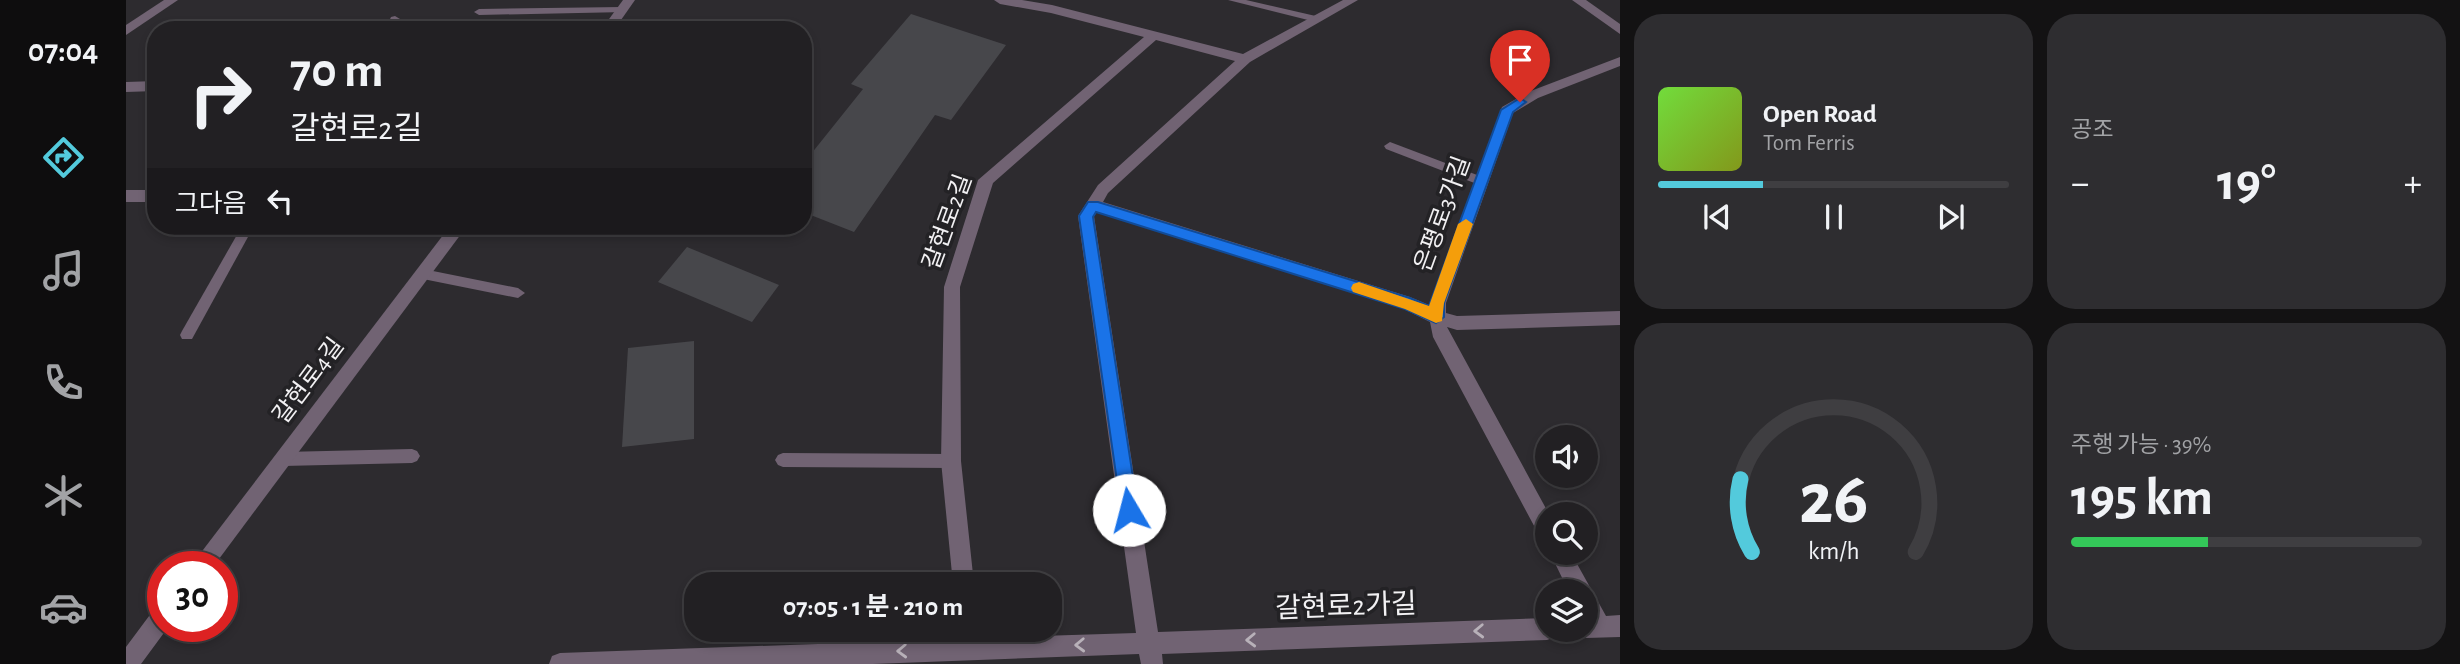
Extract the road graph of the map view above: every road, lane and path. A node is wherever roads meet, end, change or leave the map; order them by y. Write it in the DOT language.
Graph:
graph roads {
  1 [pos="172,0"];
  2 [pos="1000,0"];
  3 [pos="1233,0"];
  4 [pos="1352,0"];
  5 [pos="1578,0"];
  6 [pos="626,5"];
  7 [pos="479,12"];
  8 [pos="1317,19"];
  9 [pos="614,21"];
  10 [pos="1620,30"];
  11 [pos="126,32"];
  12 [pos="1154,35"];
  13 [pos="1245,59"];
  14 [pos="1620,61"];
  15 [pos="126,86"];
  16 [pos="147,86"];
  17 [pos="1390,146"];
  18 [pos="1481,181"];
  19 [pos="126,196"];
  20 [pos="147,196"];
  21 [pos="1093,205"];
  22 [pos="243,235"];
  23 [pos="452,235"];
  24 [pos="423,274"];
  25 [pos="518,293"];
  26 [pos="1436,317"];
  27 [pos="1620,318"];
  28 [pos="187,335"];
  29 [pos="412,456"];
  30 [pos="283,458"];
  31 [pos="783,460"];
  32 [pos="951,461"];
  33 [pos="1535,508"];
  34 [pos="213,551"];
  35 [pos="962,572"];
  36 [pos="1535,630"];
  37 [pos="147,638"];
  38 [pos="920,642"];
  39 [pos="1008,642"];
  40 [pos="1150,653"];
  41 [pos="127,664"];
  42 [pos="560,664"];
  1 -- 11 [label="street"];
  2 -- 12 [label="street"];
  3 -- 8 [label="lane"];
  4 -- 8 [label="street"];
  5 -- 10 [label="street"];
  6 -- 7 [label="lane"];
  6 -- 9 [label="street"];
  8 -- 13 [label="street"];
  12 -- 13 [label="street"];
  12 -- 32 [label="street, 갈현로2길"];
  13 -- 21 [label="street"];
  14 -- 18 [label="street, 은평로3가길"];
  15 -- 16 [label="street"];
  17 -- 18 [label="lane"];
  18 -- 26 [label="street, 은평로3가길"];
  19 -- 20 [label="street"];
  21 -- 26 [label="street"];
  21 -- 40 [label="street"];
  22 -- 28 [label="lane"];
  23 -- 24 [label="street, 갈현로4길"];
  24 -- 25 [label="lane"];
  24 -- 30 [label="street, 갈현로4길"];
  26 -- 27 [label="street"];
  26 -- 33 [label="street"];
  29 -- 30 [label="lane"];
  30 -- 34 [label="street, 갈현로4길"];
  31 -- 32 [label="lane"];
  32 -- 35 [label="street, 갈현로2길"];
  36 -- 40 [label="street, 갈현로2가길, one-way"];
  37 -- 41 [label="street"];
  38 -- 42 [label="street, one-way"];
  40 -- 39 [label="street, one-way"];
}
